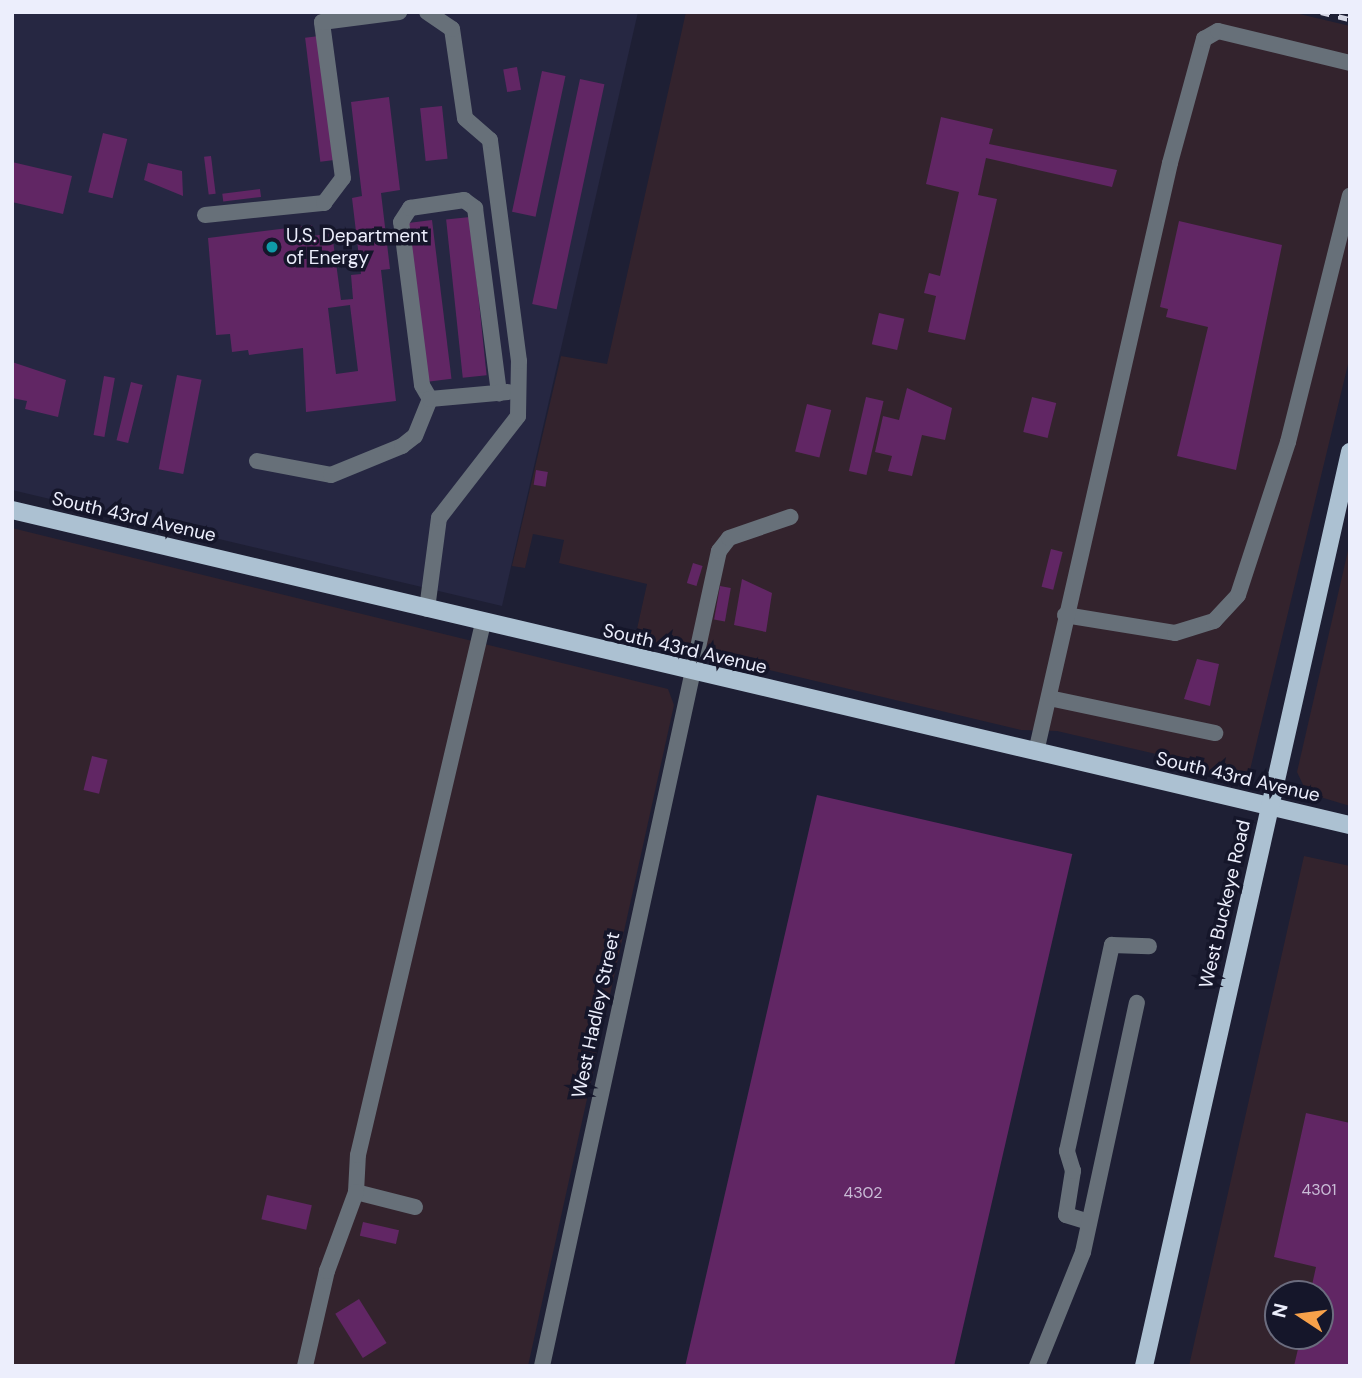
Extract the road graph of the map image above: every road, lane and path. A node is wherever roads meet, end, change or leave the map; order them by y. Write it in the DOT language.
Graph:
graph roads {
  1 [pos="399,12"];
  2 [pos="427,12"];
  3 [pos="321,17"];
  4 [pos="1350,63"];
  5 [pos="1350,196"];
  6 [pos="205,215"];
  7 [pos="519,391"];
  8 [pos="499,393"];
  9 [pos="430,399"];
  10 [pos="1350,452"];
  11 [pos="257,461"];
  12 [pos="12,510"];
  13 [pos="790,517"];
  14 [pos="427,609"];
  15 [pos="1065,615"];
  16 [pos="483,623"];
  17 [pos="692,673"];
  18 [pos="1048,698"];
  19 [pos="1215,733"];
  20 [pos="1036,752"];
  21 [pos="1268,806"];
  22 [pos="1350,825"];
  23 [pos="1149,946"];
  24 [pos="1137,1003"];
  25 [pos="356,1192"];
  26 [pos="415,1207"];
  27 [pos="1089,1222"];
  28 [pos="305,1366"];
  29 [pos="542,1366"];
  30 [pos="1037,1366"];
  31 [pos="1144,1366"];
  1 -- 3 [label="street"];
  2 -- 7 [label="street"];
  3 -- 6 [label="street"];
  4 -- 15 [label="street"];
  5 -- 15 [label="street"];
  7 -- 8 [label="street"];
  7 -- 14 [label="street"];
  8 -- 9 [label="street"];
  8 -- 9 [label="street"];
  9 -- 11 [label="street"];
  10 -- 21 [label="main road, West Buckeye Road"];
  12 -- 14 [label="main road, South 43rd Avenue"];
  13 -- 17 [label="street, West Hadley Street"];
  14 -- 16 [label="main road, South 43rd Avenue"];
  15 -- 18 [label="street"];
  16 -- 17 [label="main road, South 43rd Avenue"];
  16 -- 25 [label="street"];
  17 -- 20 [label="main road, South 43rd Avenue"];
  17 -- 29 [label="street, West Hadley Street"];
  18 -- 19 [label="street"];
  18 -- 20 [label="street"];
  20 -- 21 [label="main road, South 43rd Avenue"];
  21 -- 22 [label="main road, South 43rd Avenue"];
  21 -- 31 [label="main road, West Buckeye Road"];
  23 -- 27 [label="street"];
  24 -- 27 [label="street"];
  25 -- 26 [label="street"];
  25 -- 28 [label="street"];
  27 -- 30 [label="street"];
}
